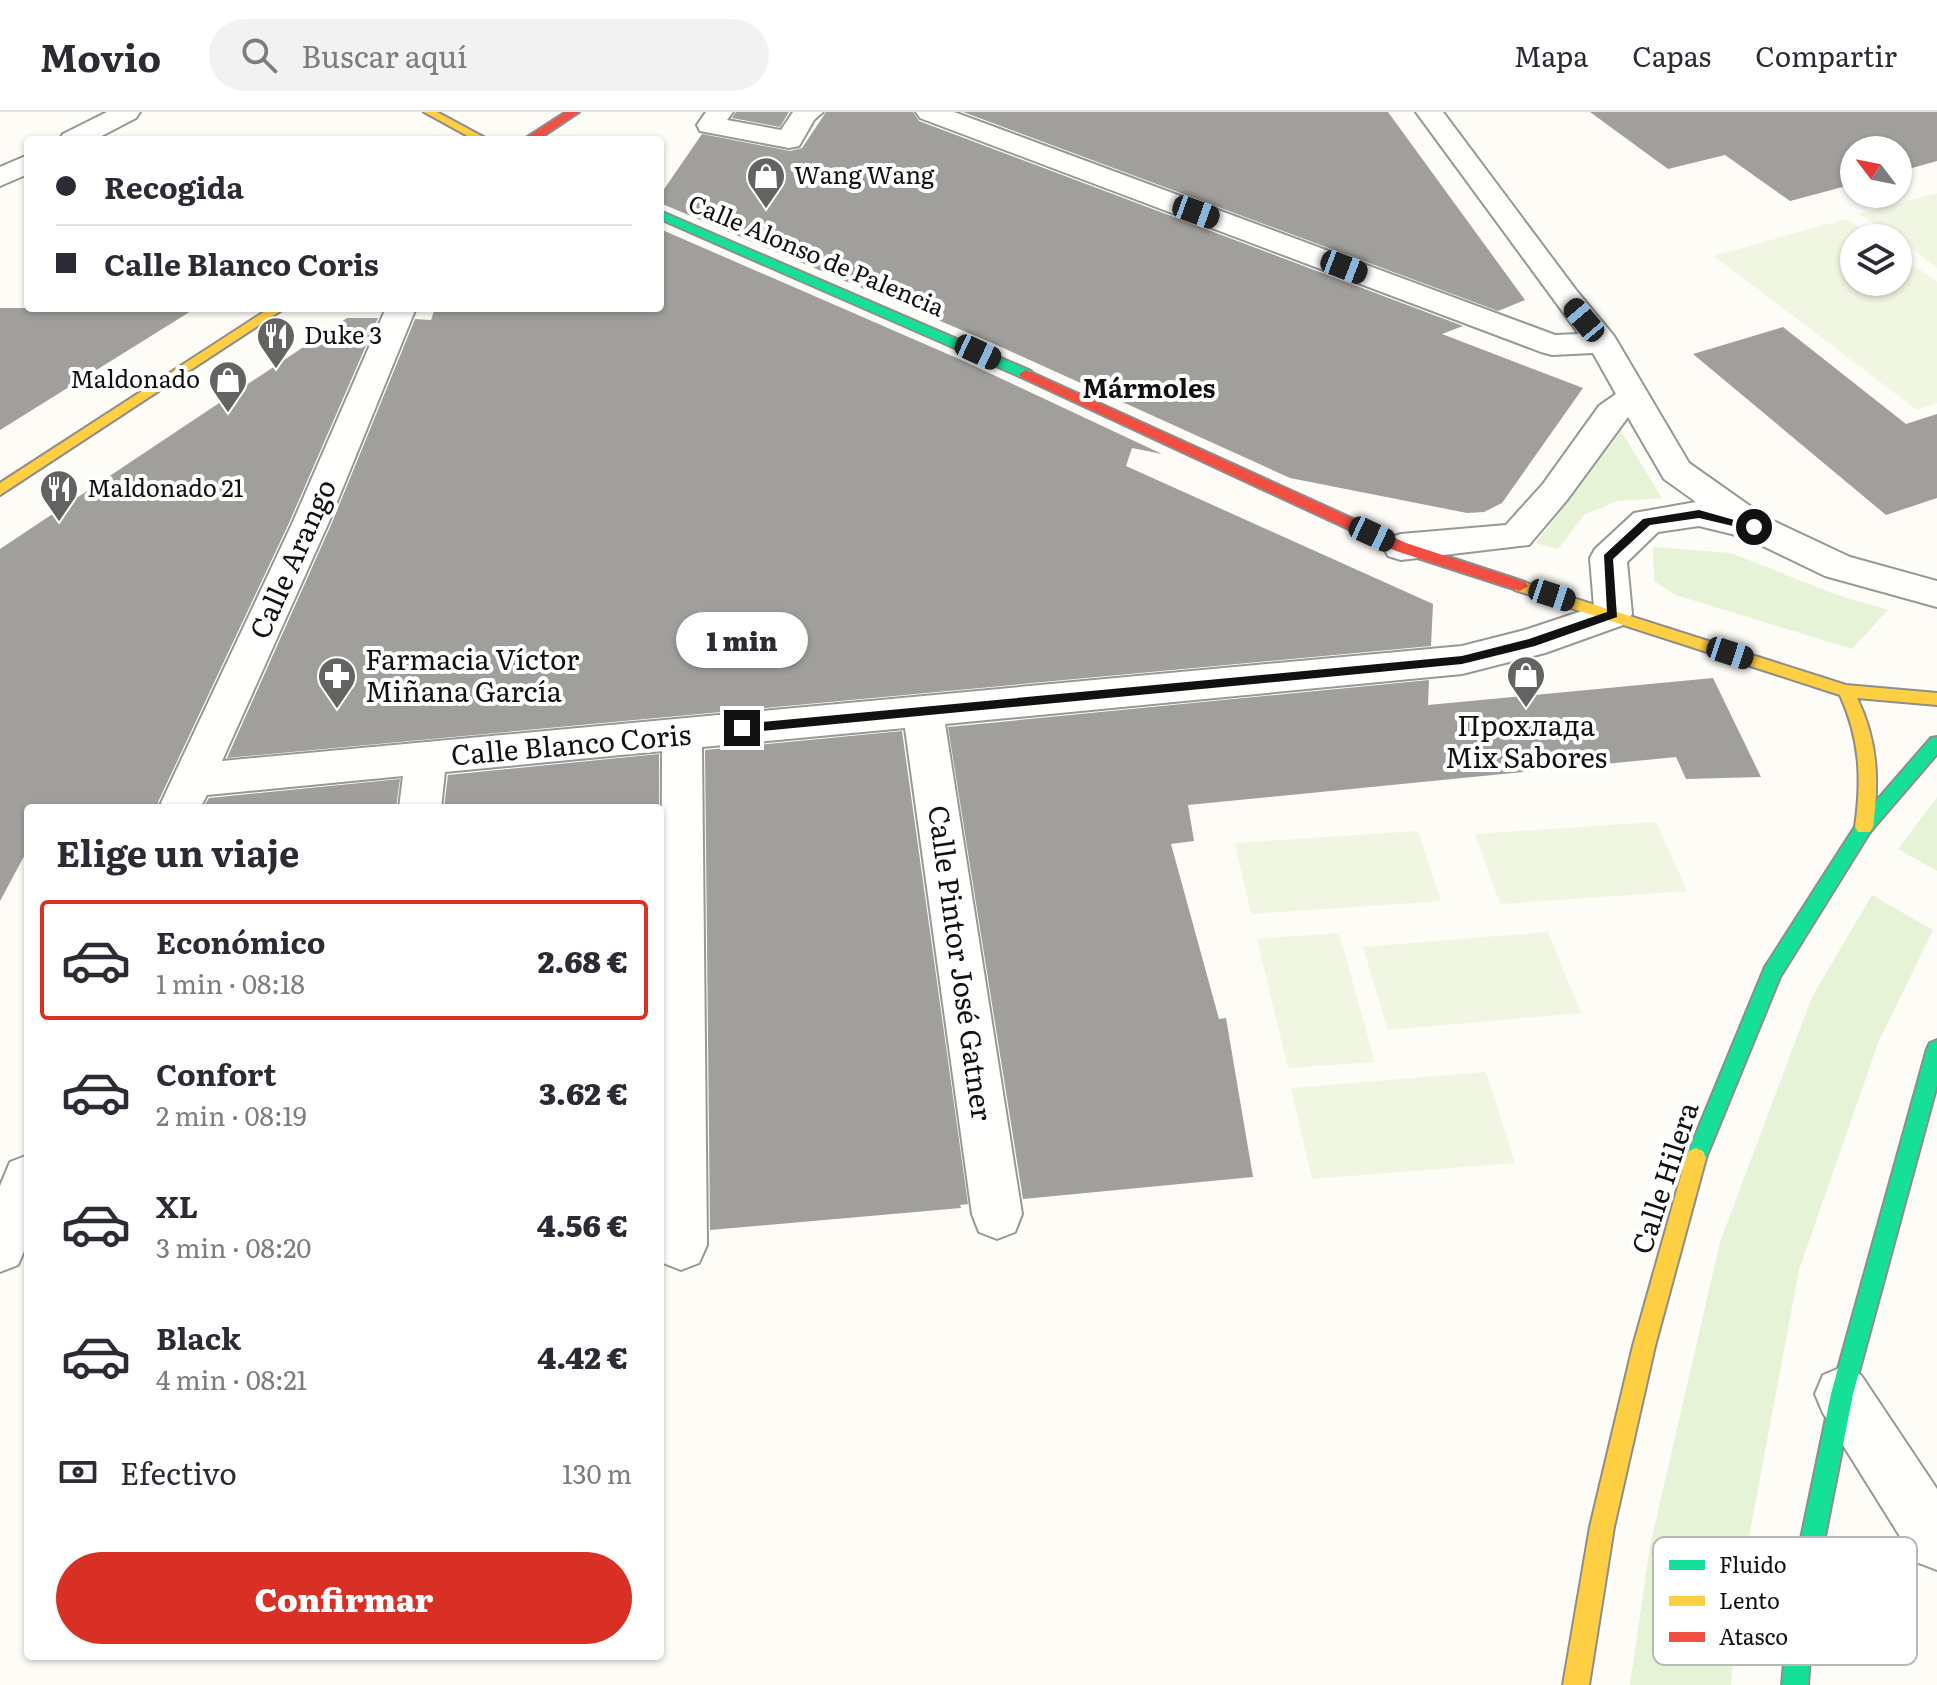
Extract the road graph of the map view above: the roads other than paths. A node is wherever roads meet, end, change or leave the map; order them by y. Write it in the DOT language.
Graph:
graph roads {
  1 [pos="127,112"];
  2 [pos="429,112"];
  3 [pos="574,112"];
  4 [pos="720,112"];
  5 [pos="810,112"];
  6 [pos="929,112"];
  7 [pos="1429,112"];
  8 [pos="81,136"];
  9 [pos="475,136"];
  10 [pos="535,136"];
  11 [pos="24,165"];
  12 [pos="0,178"];
  13 [pos="664,217"];
  14 [pos="273,312"];
  15 [pos="399,312"];
  16 [pos="1603,343"];
  17 [pos="1634,397"];
  18 [pos="0,490"];
  19 [pos="1754,527"];
  20 [pos="1401,547"];
  21 [pos="1937,594"];
  22 [pos="1613,614"];
  23 [pos="1846,691"];
  24 [pos="1937,699"];
  25 [pos="923,711"];
  26 [pos="682,734"];
  27 [pos="1937,743"];
  28 [pos="426,758"];
  29 [pos="186,794"];
  30 [pos="420,804"];
  31 [pos="1864,827"];
  32 [pos="1937,1049"];
  33 [pos="24,1189"];
  34 [pos="997,1214"];
  35 [pos="681,1245"];
  36 [pos="0,1247"];
  37 [pos="1842,1394"];
  38 [pos="1813,1537"];
  39 [pos="1937,1541"];
  40 [pos="1797,1665"];
  41 [pos="1576,1685"];
  42 [pos="1795,1685"];
  1 -- 8 [label="street"];
  2 -- 9 [label="main road"];
  3 -- 10 [label="main road"];
  4 -- 5 [label="street"];
  6 -- 16 [label="street"];
  7 -- 16 [label="street"];
  11 -- 12 [label="street"];
  13 -- 20 [label="main road, Calle Alonso de Palencia"];
  14 -- 18 [label="main road"];
  15 -- 29 [label="street, Calle Arango"];
  16 -- 17 [label="street"];
  17 -- 19 [label="street"];
  17 -- 20 [label="street"];
  19 -- 21 [label="street"];
  19 -- 22 [label="street"];
  20 -- 22 [label="main road, Calle Alonso de Palencia"];
  22 -- 23 [label="main road, Calle Alonso de Palencia"];
  22 -- 25 [label="street, Calle Blanco Coris"];
  23 -- 24 [label="main road, Calle Alonso de Palencia"];
  23 -- 31 [label="main road"];
  25 -- 26 [label="street, Calle Blanco Coris"];
  25 -- 34 [label="street, Calle Pintor José Gatner"];
  26 -- 28 [label="street, Calle Blanco Coris"];
  26 -- 35 [label="street"];
  27 -- 31 [label="main road, Calle Hilera"];
  28 -- 29 [label="street, Calle Blanco Coris"];
  28 -- 30 [label="street"];
  31 -- 41 [label="main road, Calle Hilera"];
  32 -- 37 [label="main road"];
  33 -- 36 [label="street"];
  37 -- 38 [label="main road"];
  37 -- 39 [label="street"];
  40 -- 42 [label="main road"];
}
